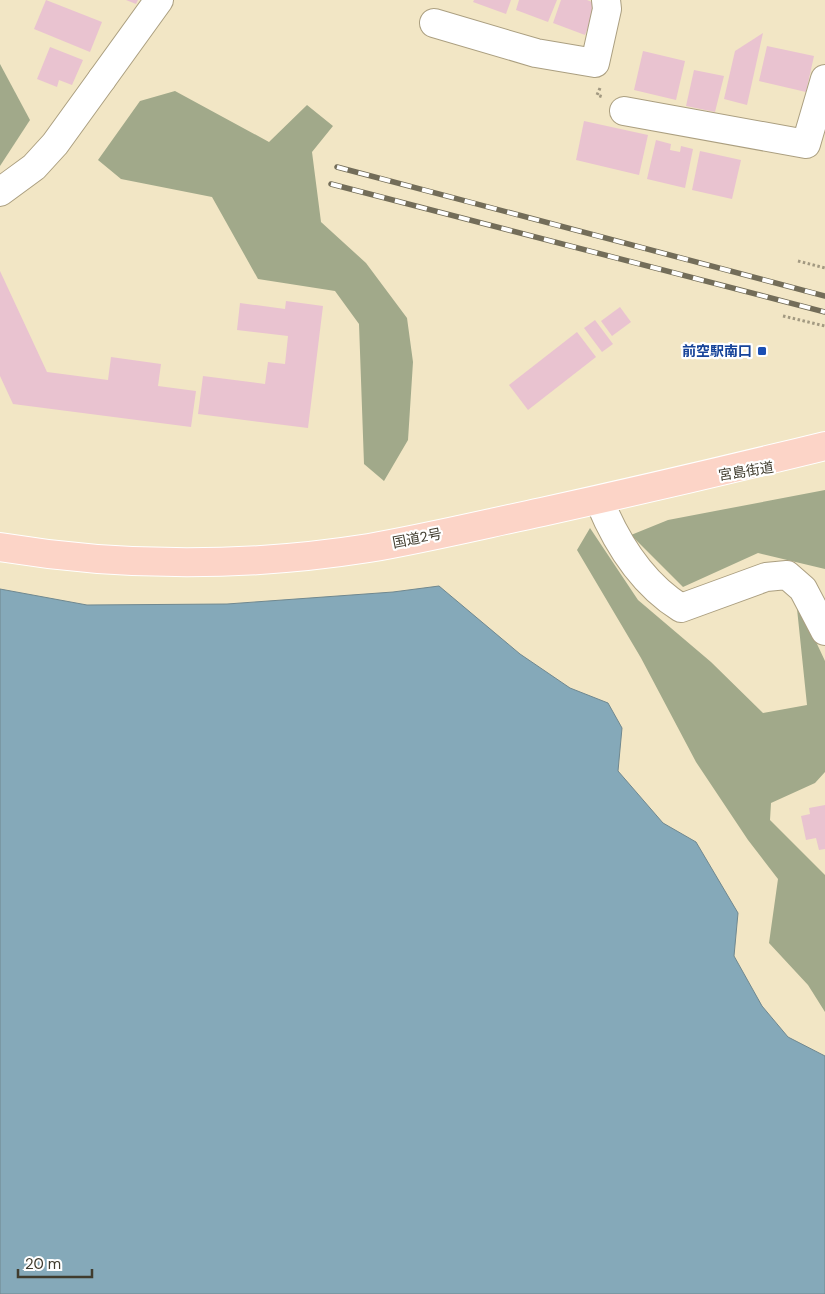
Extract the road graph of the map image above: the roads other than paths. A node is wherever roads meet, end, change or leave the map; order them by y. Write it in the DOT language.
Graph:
graph roads {
  1 [pos="159,0"];
  2 [pos="606,0"];
  3 [pos="434,23"];
  4 [pos="825,79"];
  5 [pos="624,111"];
  6 [pos="0,192"];
  7 [pos="825,446"];
  8 [pos="825,461"];
  9 [pos="668,485"];
  10 [pos="599,500"];
  11 [pos="0,547"];
  12 [pos="825,631"];
  1 -- 6 [label="street"];
  2 -- 3 [label="street"];
  4 -- 5 [label="street"];
  7 -- 9 [label="highway, 国道2号"];
  8 -- 9 [label="highway, 宮島街道"];
  9 -- 10 [label="highway, 国道2号"];
  10 -- 11 [label="highway, 国道2号"];
  10 -- 12 [label="street"];
}
